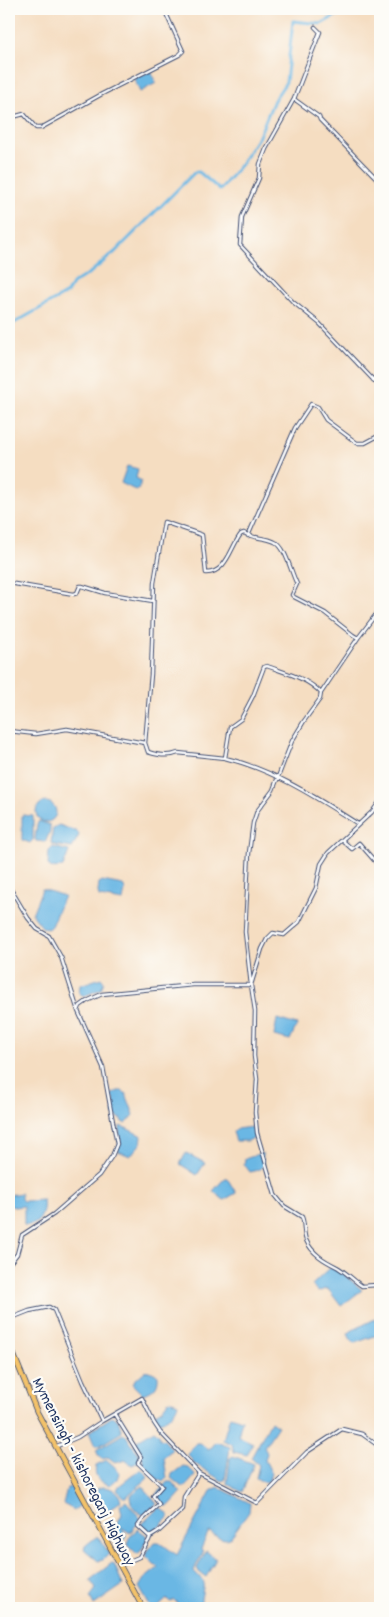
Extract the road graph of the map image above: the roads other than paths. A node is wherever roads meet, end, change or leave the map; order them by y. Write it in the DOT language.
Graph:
graph roads {
  1 [pos="164,9"];
  2 [pos="315,27"];
  3 [pos="294,99"];
  4 [pos="9,118"];
  5 [pos="380,182"];
  6 [pos="380,373"];
  7 [pos="373,380"];
  8 [pos="380,387"];
  9 [pos="380,435"];
  10 [pos="248,536"];
  11 [pos="9,584"];
  12 [pos="153,601"];
  13 [pos="380,608"];
  14 [pos="358,638"];
  15 [pos="321,693"];
  16 [pos="9,731"];
  17 [pos="145,743"];
  18 [pos="225,758"];
  19 [pos="278,776"];
  20 [pos="380,801"];
  21 [pos="358,824"];
  22 [pos="342,840"];
  23 [pos="380,867"];
  24 [pos="9,871"];
  25 [pos="251,985"];
  26 [pos="78,1011"];
  27 [pos="9,1264"];
  28 [pos="380,1282"];
  29 [pos="377,1285"];
  30 [pos="380,1291"];
  31 [pos="9,1318"];
  32 [pos="9,1343"];
  33 [pos="113,1415"];
  34 [pos="102,1421"];
  35 [pos="56,1447"];
  36 [pos="380,1447"];
  37 [pos="199,1473"];
  38 [pos="150,1537"];
  39 [pos="120,1565"];
  40 [pos="143,1608"];
  1 -- 4 [label="street"];
  2 -- 3 [label="street"];
  3 -- 5 [label="street"];
  3 -- 7 [label="street"];
  6 -- 7 [label="street"];
  7 -- 8 [label="street"];
  9 -- 10 [label="street"];
  10 -- 12 [label="street"];
  10 -- 14 [label="street"];
  11 -- 12 [label="street"];
  12 -- 17 [label="street"];
  13 -- 14 [label="street"];
  14 -- 15 [label="street"];
  15 -- 18 [label="street"];
  15 -- 19 [label="street"];
  16 -- 17 [label="street"];
  17 -- 18 [label="street"];
  18 -- 19 [label="street"];
  19 -- 21 [label="street"];
  19 -- 25 [label="street"];
  20 -- 21 [label="street"];
  21 -- 22 [label="street"];
  22 -- 23 [label="street"];
  22 -- 25 [label="street"];
  24 -- 26 [label="street"];
  25 -- 26 [label="street"];
  25 -- 29 [label="street"];
  26 -- 27 [label="street"];
  28 -- 29 [label="street"];
  29 -- 30 [label="street"];
  31 -- 34 [label="street"];
  32 -- 35 [label="main road, Mymensingh - kishoreganj Highway"];
  33 -- 34 [label="street"];
  33 -- 37 [label="street"];
  33 -- 38 [label="street"];
  34 -- 35 [label="street"];
  35 -- 39 [label="main road, Mymensingh - kishoreganj Highway"];
  36 -- 37 [label="street"];
  37 -- 38 [label="street"];
  38 -- 39 [label="street"];
  39 -- 40 [label="main road, Mymensingh - kishoreganj Highway"];
}
